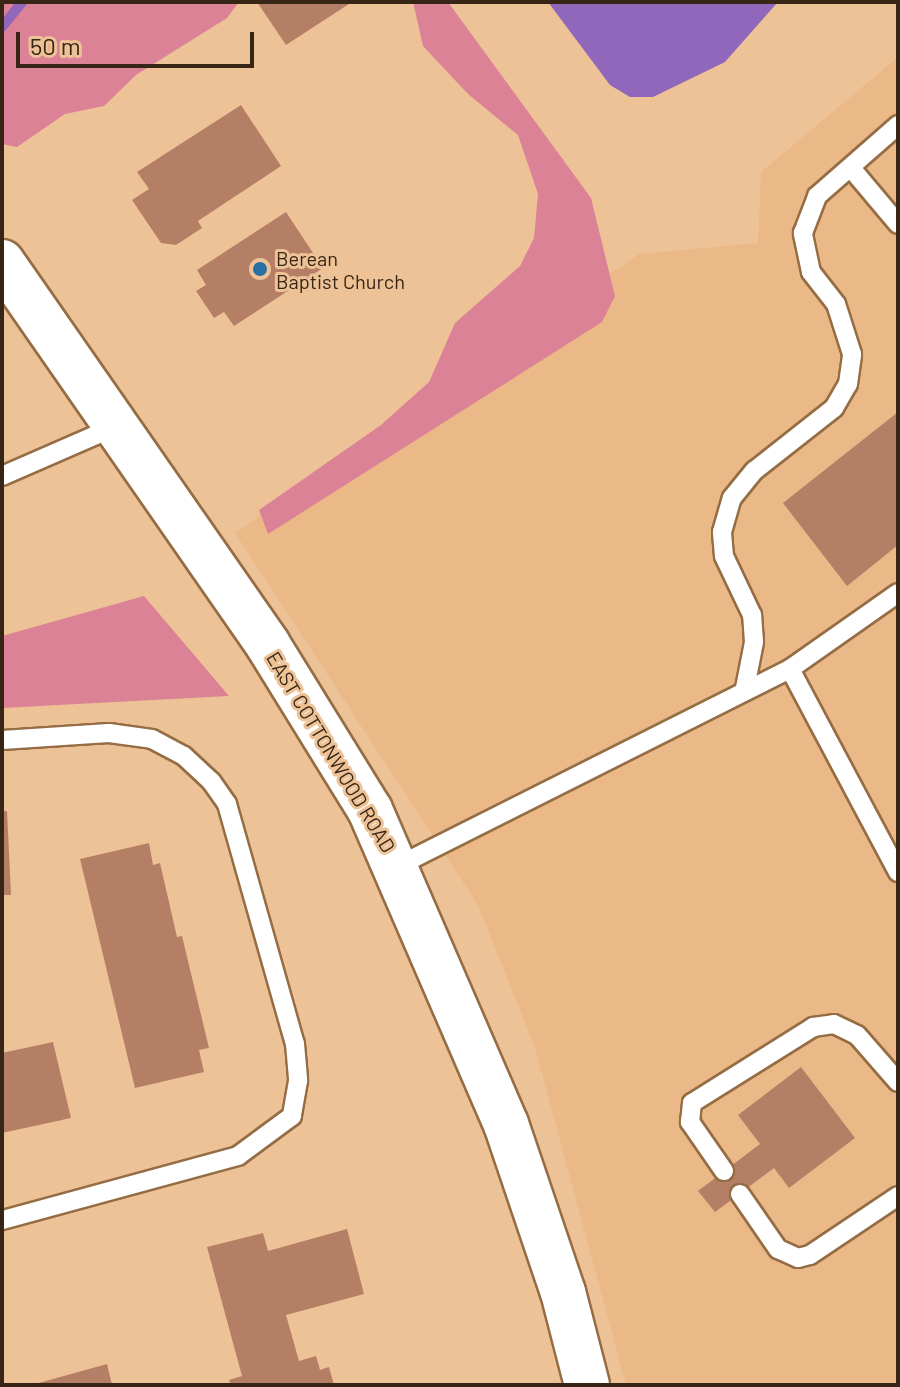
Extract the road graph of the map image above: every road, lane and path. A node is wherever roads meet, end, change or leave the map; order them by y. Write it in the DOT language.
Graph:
graph roads {
  1 [pos="898,125"];
  2 [pos="851,168"];
  3 [pos="898,224"];
  4 [pos="2,262"];
  5 [pos="114,427"];
  6 [pos="2,476"];
  7 [pos="898,593"];
  8 [pos="790,669"];
  9 [pos="745,688"];
  10 [pos="2,740"];
  11 [pos="892,846"];
  12 [pos="398,866"];
  13 [pos="898,872"];
  14 [pos="898,1082"];
  15 [pos="724,1171"];
  16 [pos="740,1194"];
  17 [pos="898,1196"];
  18 [pos="2,1220"];
  19 [pos="587,1385"];
  1 -- 2 [label="lane"];
  2 -- 3 [label="lane"];
  2 -- 9 [label="lane"];
  4 -- 5 [label="main road, EAST COTTONWOOD ROAD"];
  5 -- 6 [label="lane"];
  5 -- 12 [label="main road, EAST COTTONWOOD ROAD"];
  7 -- 8 [label="lane"];
  8 -- 9 [label="lane"];
  8 -- 11 [label="lane"];
  9 -- 12 [label="lane"];
  10 -- 18 [label="lane"];
  11 -- 13 [label="lane"];
  12 -- 19 [label="main road, EAST COTTONWOOD ROAD"];
  14 -- 15 [label="lane"];
  16 -- 17 [label="lane"];
}
